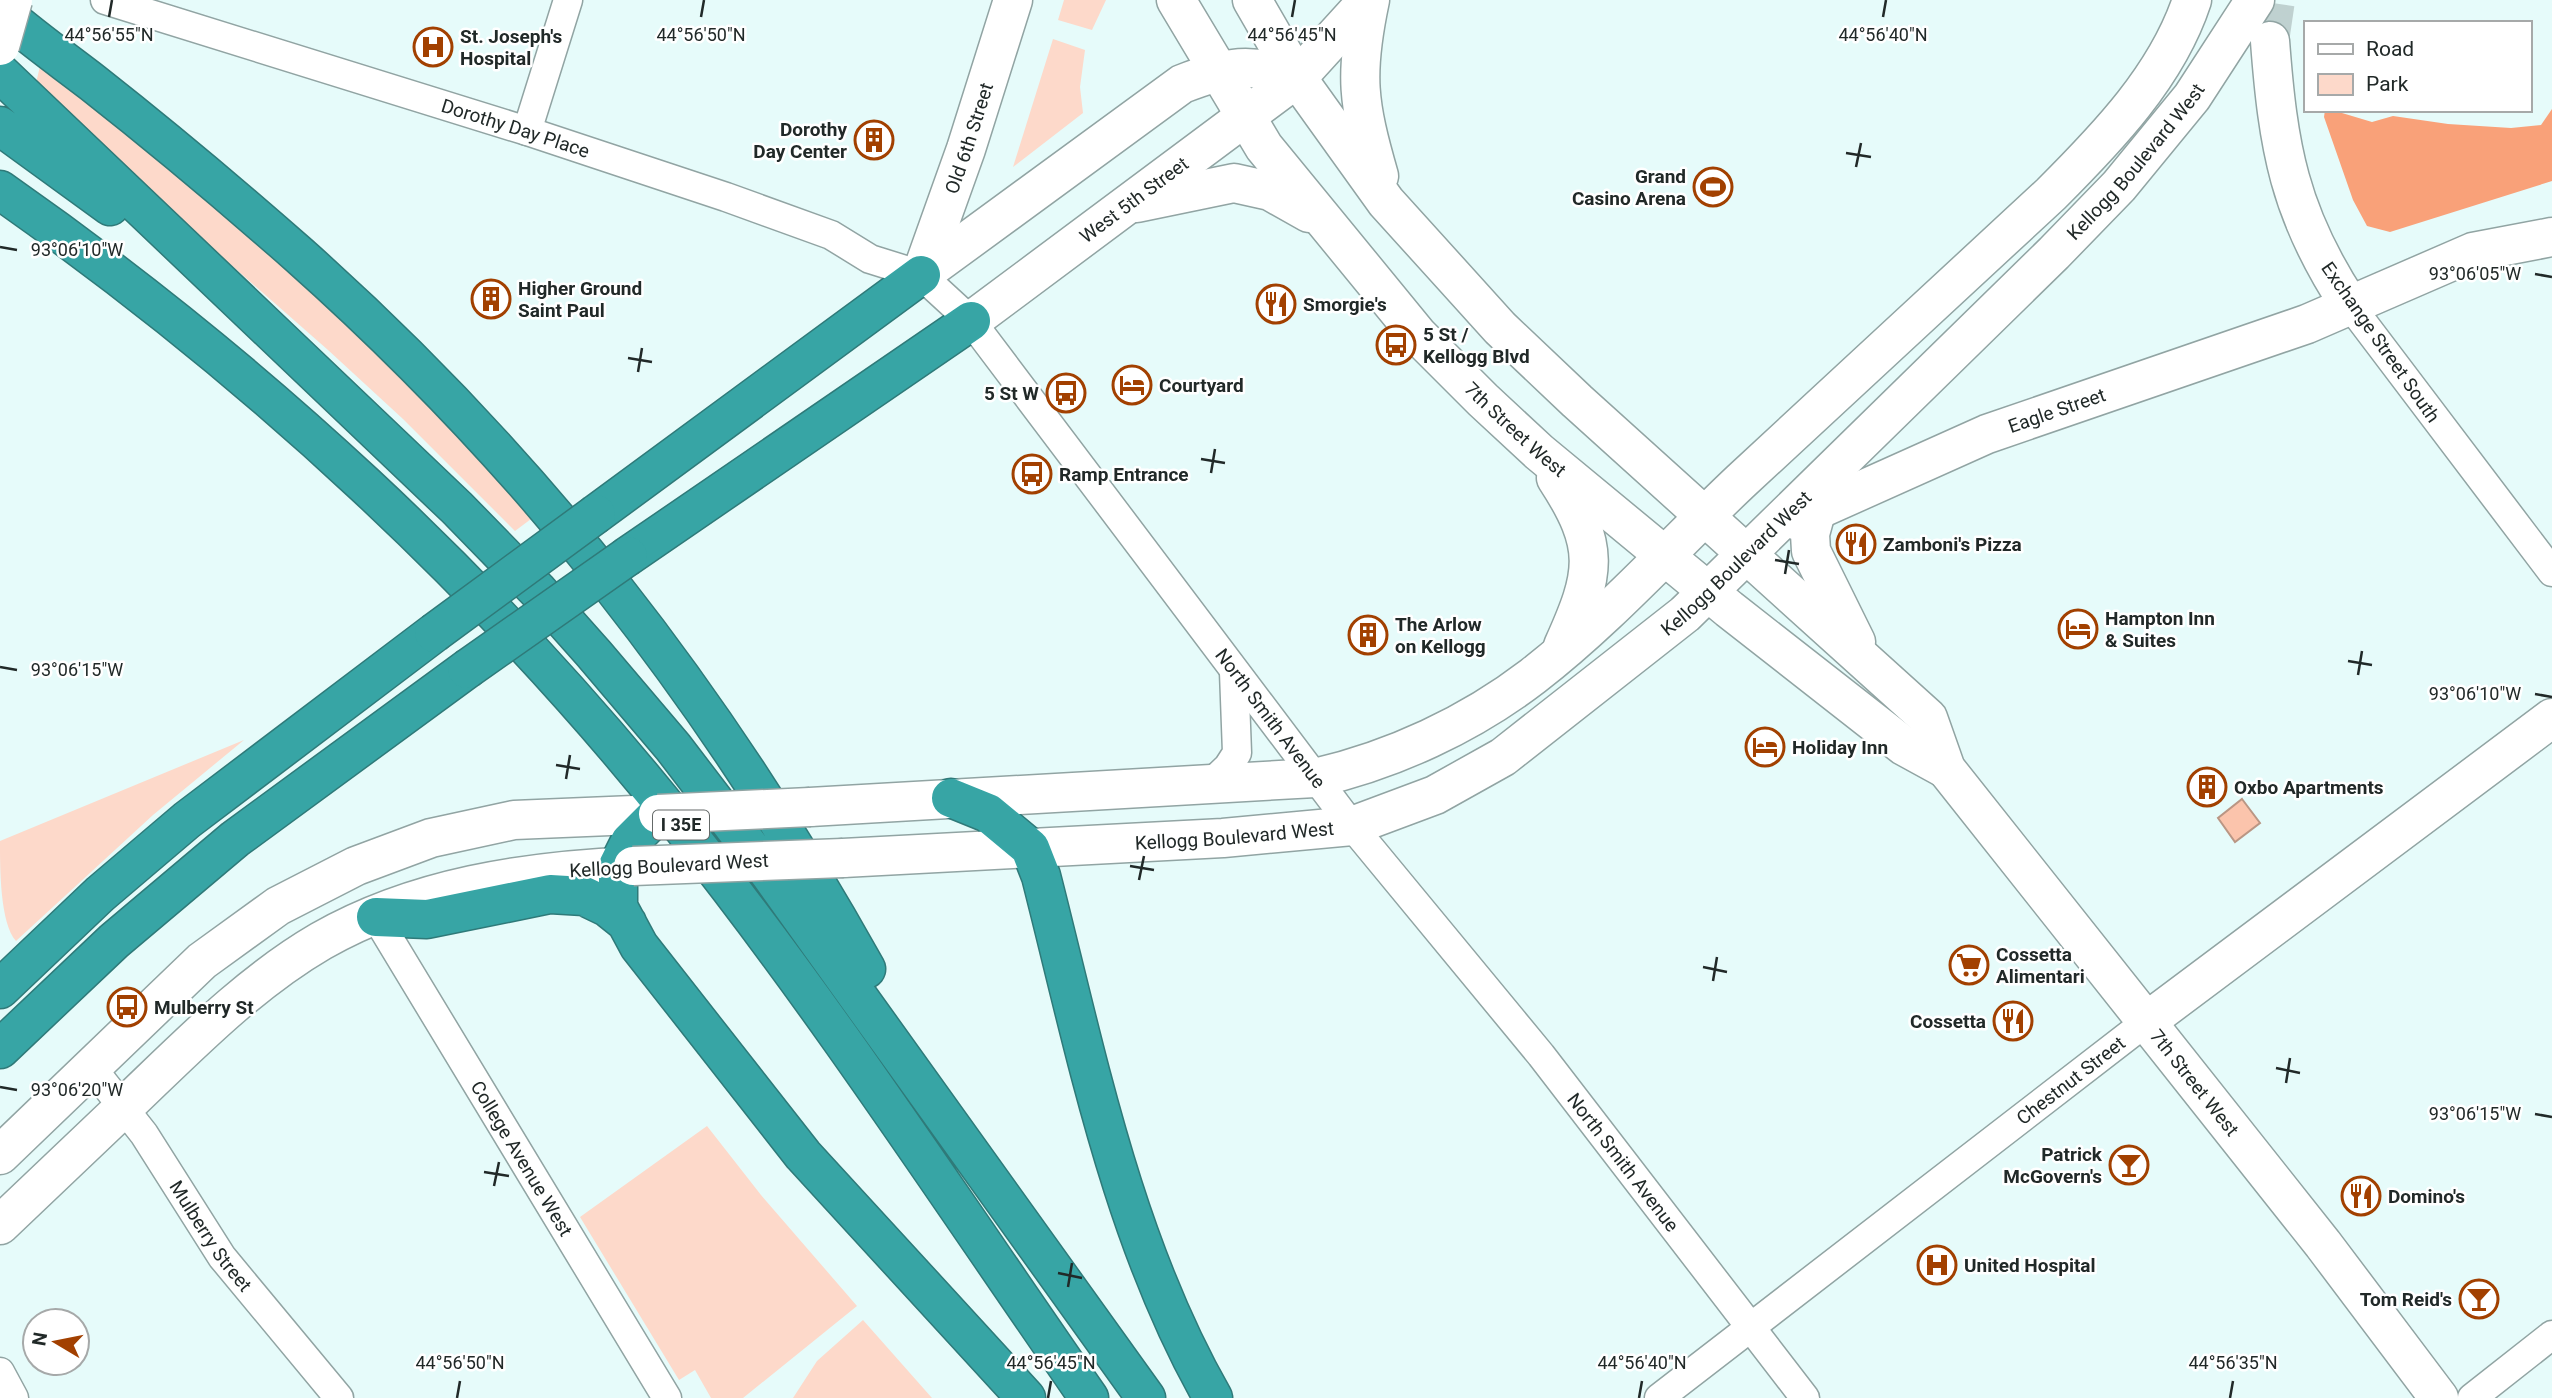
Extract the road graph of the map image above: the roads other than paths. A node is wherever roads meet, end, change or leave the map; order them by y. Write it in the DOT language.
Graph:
graph roads {
  1 [pos="13,0"];
  2 [pos="105,0"];
  3 [pos="568,0"];
  4 [pos="1013,0"];
  5 [pos="1176,0"];
  6 [pos="1252,0"];
  7 [pos="1369,0"];
  8 [pos="2192,0"];
  9 [pos="2255,0"];
  10 [pos="0,10"];
  11 [pos="2270,41"];
  12 [pos="0,46"];
  13 [pos="1216,71"];
  14 [pos="0,74"];
  15 [pos="1297,78"];
  16 [pos="1244,117"];
  17 [pos="0,126"];
  18 [pos="527,131"];
  19 [pos="0,190"];
  20 [pos="1386,202"];
  21 [pos="1131,204"];
  22 [pos="0,218"];
  23 [pos="1326,222"];
  24 [pos="2552,237"];
  25 [pos="921,275"];
  26 [pos="2349,304"];
  27 [pos="971,321"];
  28 [pos="186,327"];
  29 [pos="297,358"];
  30 [pos="1539,452"];
  31 [pos="1821,494"];
  32 [pos="1703,517"];
  33 [pos="1759,543"];
  34 [pos="1664,554"];
  35 [pos="2552,572"];
  36 [pos="1709,593"];
  37 [pos="1559,654"];
  38 [pos="1864,659"];
  39 [pos="1234,672"];
  40 [pos="2552,718"];
  41 [pos="1946,769"];
  42 [pos="1315,778"];
  43 [pos="1208,786"];
  44 [pos="951,798"];
  45 [pos="659,814"];
  46 [pos="1352,826"];
  47 [pos="1030,848"];
  48 [pos="625,861"];
  49 [pos="376,917"];
  50 [pos="627,923"];
  51 [pos="0,989"];
  52 [pos="2146,1022"];
  53 [pos="0,1049"];
  54 [pos="92,1068"];
  55 [pos="124,1107"];
  56 [pos="962,1138"];
  57 [pos="0,1155"];
  58 [pos="0,1225"];
  59 [pos="1751,1329"];
  60 [pos="2552,1335"];
  61 [pos="0,1372"];
  62 [pos="14,1398"];
  63 [pos="339,1398"];
  64 [pos="667,1398"];
  65 [pos="1026,1398"];
  66 [pos="1089,1398"];
  67 [pos="1146,1398"];
  68 [pos="1213,1398"];
  69 [pos="1659,1398"];
  70 [pos="1805,1398"];
  71 [pos="2440,1398"];
  72 [pos="2472,1398"];
  1 -- 12 [label="main road, bridge"];
  2 -- 18 [label="street, Dorothy Day Place"];
  3 -- 18 [label="street"];
  4 -- 25 [label="main road, Old 6th Street"];
  5 -- 13 [label="main road, 7th Street West"];
  6 -- 15 [label="main road, 7th Street West"];
  7 -- 15 [label="main road, West 5th Street"];
  7 -- 20 [label="main road"];
  8 -- 32 [label="main road, Kellogg Boulevard West"];
  9 -- 31 [label="main road, Kellogg Boulevard West"];
  10 -- 56 [label="highway"];
  11 -- 26 [label="main road, Exchange Street South"];
  13 -- 15 [label="main road"];
  13 -- 16 [label="main road, 7th Street West"];
  13 -- 25 [label="main road"];
  14 -- 29 [label="highway"];
  15 -- 16 [label="main road, West 5th Street"];
  15 -- 20 [label="main road, 7th Street West"];
  16 -- 21 [label="main road, West 5th Street"];
  16 -- 23 [label="main road, 7th Street West"];
  17 -- 29 [label="highway, I 35E"];
  18 -- 25 [label="street, Dorothy Day Place"];
  19 -- 28 [label="highway, I 35E"];
  20 -- 32 [label="main road, 7th Street West"];
  21 -- 23 [label="main road"];
  21 -- 27 [label="main road, West 5th Street"];
  22 -- 28 [label="highway"];
  23 -- 30 [label="main road, 7th Street West"];
  24 -- 26 [label="main road, Eagle Street"];
  25 -- 27 [label="street, North Smith Avenue"];
  25 -- 51 [label="highway, bridge"];
  26 -- 31 [label="main road, Eagle Street"];
  26 -- 35 [label="street, Exchange Street South"];
  27 -- 39 [label="street, North Smith Avenue"];
  27 -- 53 [label="highway, bridge"];
  28 -- 66 [label="highway, I 35E"];
  29 -- 56 [label="highway, I 35E"];
  30 -- 34 [label="main road, 7th Street West"];
  30 -- 37 [label="main road"];
  31 -- 33 [label="main road, Eagle Street"];
  31 -- 38 [label="main road"];
  32 -- 33 [label="main road, 7th Street West"];
  32 -- 34 [label="main road, Kellogg Boulevard West"];
  33 -- 36 [label="main road, Kellogg Boulevard West"];
  33 -- 38 [label="main road, 7th Street West"];
  34 -- 36 [label="main road, 7th Street West"];
  34 -- 37 [label="main road, Kellogg Boulevard West"];
  36 -- 41 [label="main road, 7th Street West"];
  36 -- 46 [label="main road, Kellogg Boulevard West"];
  37 -- 42 [label="main road, Kellogg Boulevard West"];
  38 -- 41 [label="main road, 7th Street West"];
  39 -- 42 [label="street, North Smith Avenue"];
  39 -- 43 [label="street"];
  40 -- 52 [label="main road, Chestnut Street"];
  41 -- 52 [label="main road, 7th Street West"];
  42 -- 43 [label="main road, Kellogg Boulevard West"];
  42 -- 46 [label="street, North Smith Avenue"];
  43 -- 44 [label="main road, Kellogg Boulevard West"];
  44 -- 45 [label="main road, Kellogg Boulevard West, bridge"];
  44 -- 47 [label="highway"];
  45 -- 48 [label="highway"];
  45 -- 54 [label="main road, Kellogg Boulevard West"];
  46 -- 47 [label="main road, Kellogg Boulevard West"];
  46 -- 59 [label="street, North Smith Avenue"];
  47 -- 48 [label="main road, Kellogg Boulevard West, bridge"];
  47 -- 68 [label="highway"];
  48 -- 49 [label="main road, Kellogg Boulevard West"];
  48 -- 50 [label="highway"];
  49 -- 50 [label="highway"];
  49 -- 55 [label="main road, Kellogg Boulevard West"];
  49 -- 64 [label="street, College Avenue West"];
  50 -- 65 [label="highway"];
  52 -- 59 [label="street, Chestnut Street"];
  52 -- 71 [label="main road, 7th Street West"];
  54 -- 55 [label="street, Mulberry Street"];
  54 -- 57 [label="main road"];
  55 -- 58 [label="main road, Kellogg Boulevard West"];
  55 -- 63 [label="street, Mulberry Street"];
  56 -- 67 [label="highway, I 35E"];
  59 -- 69 [label="street, Chestnut Street"];
  59 -- 70 [label="street, North Smith Avenue"];
  60 -- 72 [label="street"];
  61 -- 62 [label="street"];
}
